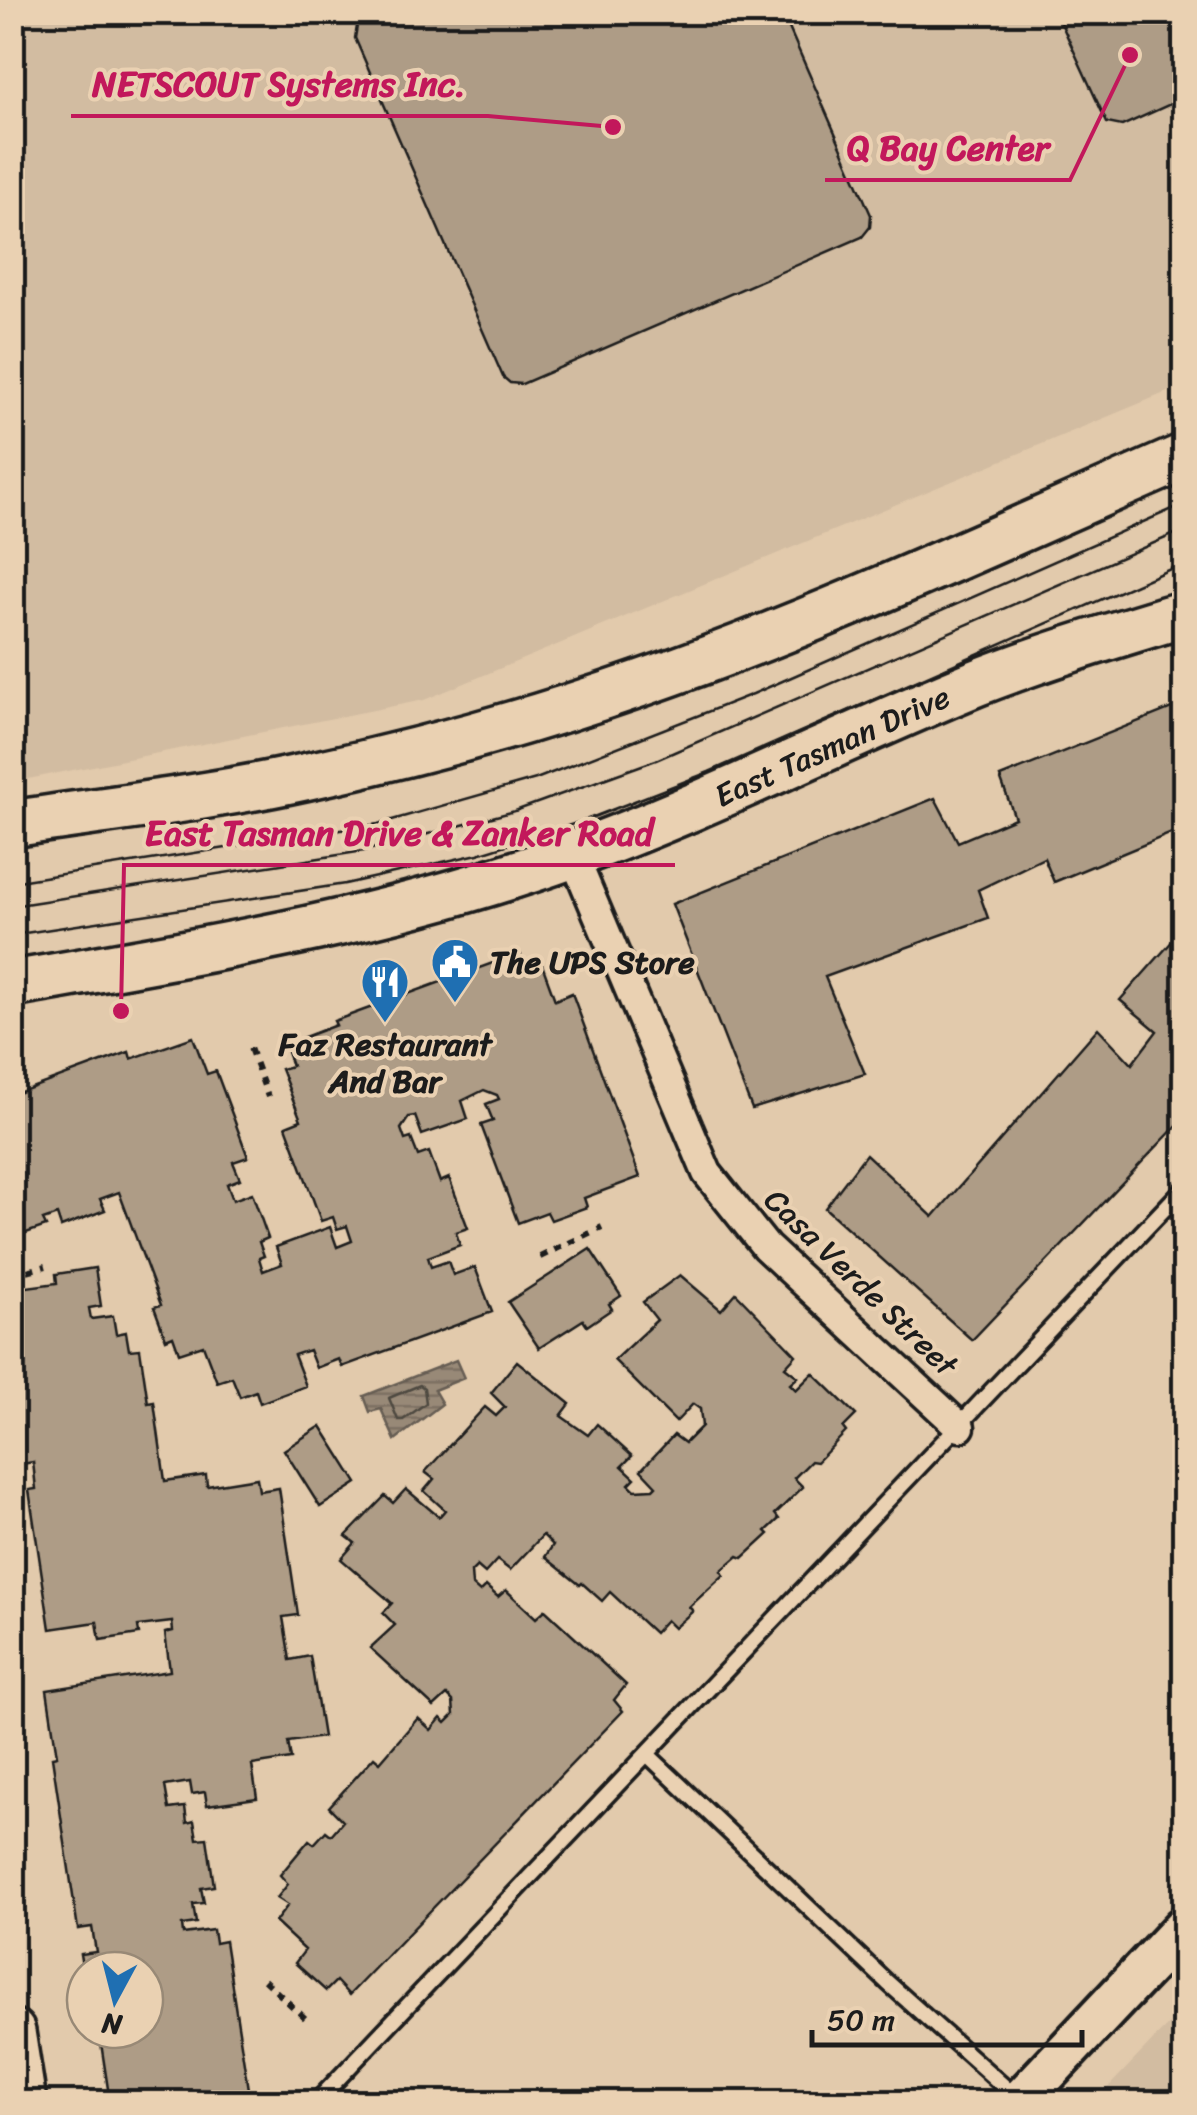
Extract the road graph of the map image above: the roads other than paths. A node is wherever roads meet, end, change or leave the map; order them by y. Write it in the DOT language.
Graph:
graph roads {
  1 [pos="1184,458"];
  2 [pos="1184,614"];
  3 [pos="12,824"];
  4 [pos="574,854"];
  5 [pos="12,984"];
  6 [pos="1184,1188"];
  7 [pos="960,1427"];
  8 [pos="648,1756"];
  9 [pos="1184,1928"];
  10 [pos="12,2032"];
  11 [pos="23,2102"];
  12 [pos="316,2102"];
  13 [pos="1020,2102"];
  1 -- 3 [label="main road"];
  2 -- 4 [label="main road, East Tasman Drive"];
  4 -- 5 [label="main road, East Tasman Drive"];
  4 -- 7 [label="street, Casa Verde Street"];
  6 -- 7 [label="lane"];
  7 -- 8 [label="lane"];
  8 -- 12 [label="lane"];
  8 -- 13 [label="lane"];
  9 -- 13 [label="main road"];
  10 -- 11 [label="main road"];
}
